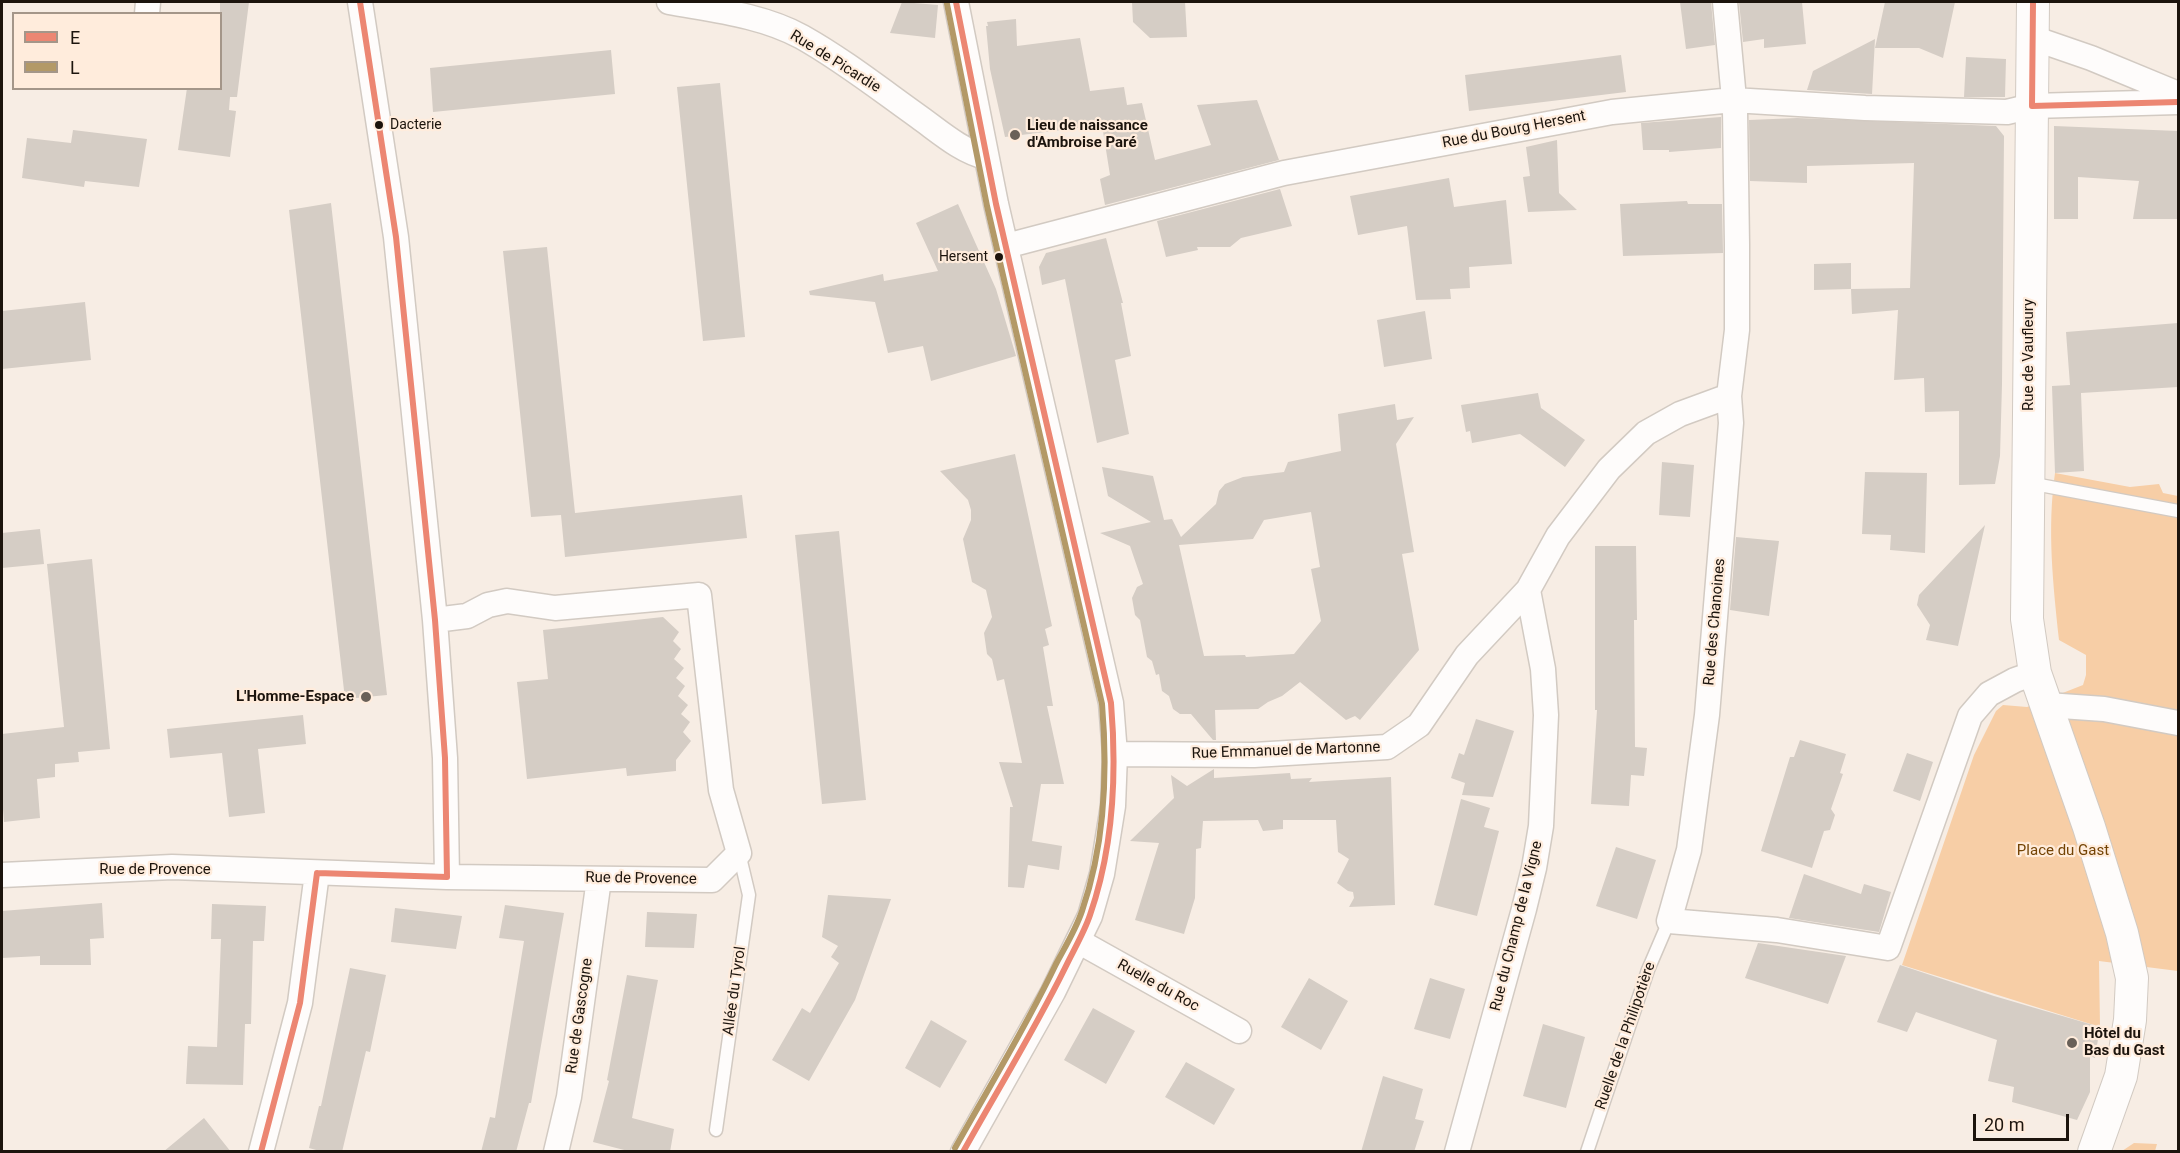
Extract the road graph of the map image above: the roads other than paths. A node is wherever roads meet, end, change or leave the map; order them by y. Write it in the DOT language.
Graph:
graph roads {
  1 [pos="360,2"];
  2 [pos="669,2"];
  3 [pos="956,2"];
  4 [pos="1725,2"];
  5 [pos="2033,2"];
  6 [pos="2033,38"];
  7 [pos="2178,94"];
  8 [pos="1733,100"];
  9 [pos="2178,102"];
  10 [pos="2032,106"];
  11 [pos="986,157"];
  12 [pos="1006,246"];
  13 [pos="1729,396"];
  14 [pos="2027,483"];
  15 [pos="2178,511"];
  16 [pos="1528,590"];
  17 [pos="435,620"];
  18 [pos="2035,673"];
  19 [pos="2047,705"];
  20 [pos="2178,723"];
  21 [pos="1115,754"];
  22 [pos="739,852"];
  23 [pos="317,873"];
  24 [pos="2,875"];
  25 [pos="447,877"];
  26 [pos="599,879"];
  27 [pos="1669,921"];
  28 [pos="1078,941"];
  29 [pos="1239,1031"];
  30 [pos="716,1130"];
  31 [pos="261,1152"];
  32 [pos="556,1152"];
  33 [pos="963,1152"];
  34 [pos="1457,1152"];
  35 [pos="1587,1152"];
  36 [pos="2094,1152"];
  1 -- 17 [label="street"];
  2 -- 11 [label="street, Rue de Picardie"];
  3 -- 11 [label="street"];
  4 -- 8 [label="street, Rue des Chanoines"];
  5 -- 6 [label="street, Rue de Vaufleury"];
  6 -- 7 [label="street"];
  6 -- 10 [label="street, Rue de Vaufleury"];
  8 -- 10 [label="street, Rue du Bourg Hersent"];
  8 -- 12 [label="street, Rue du Bourg Hersent"];
  8 -- 13 [label="street, Rue des Chanoines"];
  9 -- 10 [label="street, Rue du Bourg Hersent"];
  10 -- 14 [label="street, Rue de Vaufleury"];
  11 -- 12 [label="street"];
  12 -- 21 [label="street"];
  13 -- 16 [label="street, Rue Emmanuel de Martonne"];
  13 -- 27 [label="street, Rue des Chanoines"];
  14 -- 15 [label="lane"];
  14 -- 18 [label="street, Rue de Vaufleury"];
  16 -- 21 [label="street, Rue Emmanuel de Martonne"];
  16 -- 34 [label="street, Rue du Champ de la Vigne"];
  17 -- 22 [label="street"];
  17 -- 25 [label="street"];
  18 -- 19 [label="street, Rue de Vaufleury"];
  18 -- 27 [label="street"];
  19 -- 20 [label="street"];
  19 -- 36 [label="street, Rue de Vaufleury"];
  21 -- 28 [label="street"];
  22 -- 26 [label="street, Rue de Provence"];
  22 -- 30 [label="lane, Allée du Tyrol"];
  23 -- 24 [label="street, Rue de Provence"];
  23 -- 25 [label="street, Rue de Provence"];
  23 -- 31 [label="street"];
  25 -- 26 [label="street, Rue de Provence"];
  26 -- 32 [label="street, Rue de Gascogne"];
  27 -- 35 [label="lane, Ruelle de la Philipotière"];
  28 -- 29 [label="street, Ruelle du Roc"];
  28 -- 33 [label="street"];
}
